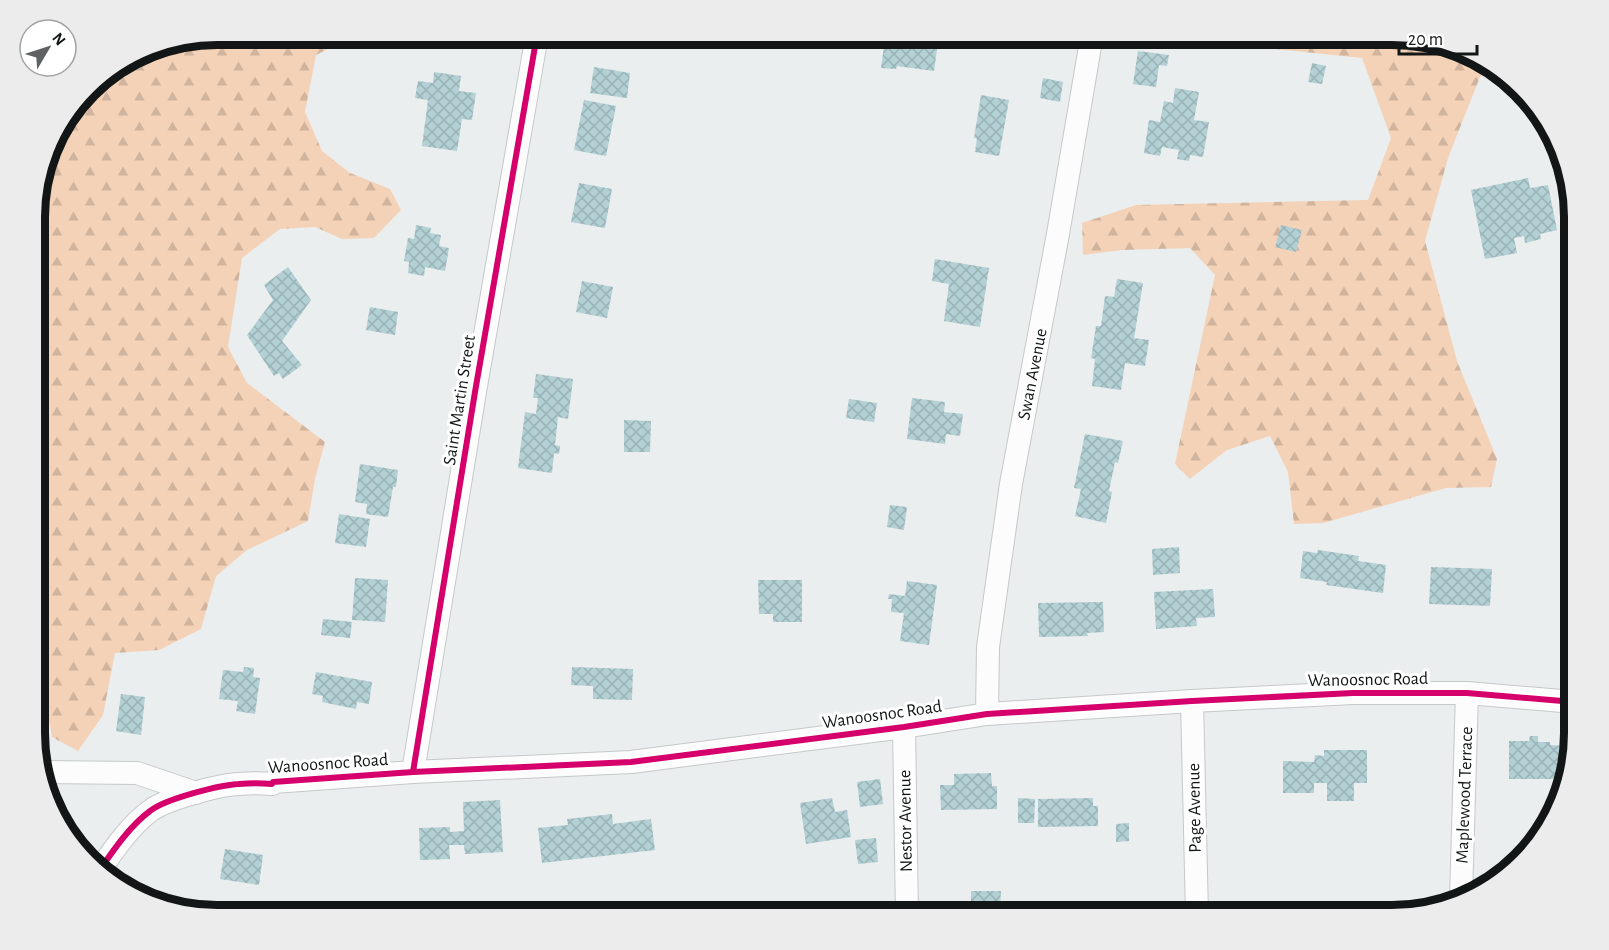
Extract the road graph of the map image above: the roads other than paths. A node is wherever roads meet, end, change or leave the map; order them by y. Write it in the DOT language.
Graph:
graph roads {
  1 [pos="535,45"];
  2 [pos="1090,45"];
  3 [pos="1467,693"];
  4 [pos="1191,701"];
  5 [pos="1564,701"];
  6 [pos="987,714"];
  7 [pos="904,727"];
  8 [pos="50,772"];
  9 [pos="413,772"];
  10 [pos="196,793"];
  11 [pos="105,863"];
  12 [pos="1461,890"];
  13 [pos="906,905"];
  14 [pos="1197,905"];
  1 -- 9 [label="street, Saint Martin Street"];
  2 -- 6 [label="street, Swan Avenue"];
  3 -- 4 [label="street, Wanoosnoc Road"];
  3 -- 5 [label="street, Wanoosnoc Road"];
  3 -- 12 [label="street, Maplewood Terrace"];
  4 -- 6 [label="street, Wanoosnoc Road"];
  4 -- 14 [label="street, Page Avenue"];
  6 -- 7 [label="street, Wanoosnoc Road"];
  7 -- 9 [label="street, Wanoosnoc Road"];
  7 -- 13 [label="street, Nestor Avenue"];
  8 -- 10 [label="street"];
  9 -- 10 [label="street, Wanoosnoc Road"];
  10 -- 11 [label="street, Wanoosnoc Road"];
}
